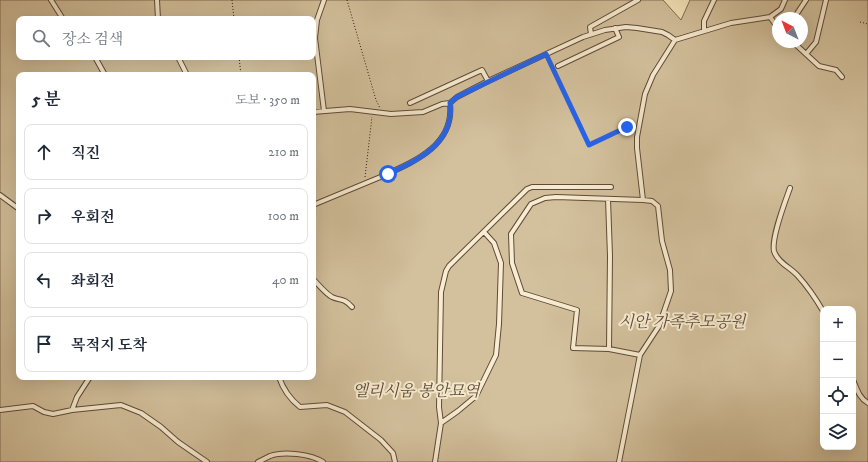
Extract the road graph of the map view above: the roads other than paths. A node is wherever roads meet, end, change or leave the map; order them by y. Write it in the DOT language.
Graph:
graph roads {
  1 [pos="50,0"];
  2 [pos="157,0"];
  3 [pos="324,0"];
  4 [pos="638,0"];
  5 [pos="714,0"];
  6 [pos="785,0"];
  7 [pos="806,0"];
  8 [pos="826,0"];
  9 [pos="798,12"];
  10 [pos="60,16"];
  11 [pos="158,16"];
  12 [pos="770,17"];
  13 [pos="772,20"];
  14 [pos="615,28"];
  15 [pos="316,29"];
  16 [pos="704,30"];
  17 [pos="592,34"];
  18 [pos="675,40"];
  19 [pos="316,46"];
  20 [pos="800,48"];
  21 [pos="806,54"];
  22 [pos="97,60"];
  23 [pos="180,60"];
  24 [pos="558,66"];
  25 [pos="103,72"];
  26 [pos="186,72"];
  27 [pos="842,77"];
  28 [pos="488,82"];
  29 [pos="410,103"];
  30 [pos="450,103"];
  31 [pos="324,111"];
  32 [pos="316,112"];
  33 [pos="611,187"];
  34 [pos="790,188"];
  35 [pos="0,195"];
  36 [pos="608,199"];
  37 [pos="643,200"];
  38 [pos="316,204"];
  39 [pos="16,207"];
  40 [pos="484,232"];
  41 [pos="316,282"];
  42 [pos="352,307"];
  43 [pos="820,307"];
  44 [pos="609,350"];
  45 [pos="640,355"];
  46 [pos="88,380"];
  47 [pos="280,380"];
  48 [pos="856,387"];
  49 [pos="868,403"];
  50 [pos="0,410"];
  51 [pos="72,410"];
  52 [pos="441,423"];
  53 [pos="206,462"];
  54 [pos="258,462"];
  55 [pos="323,462"];
  56 [pos="395,462"];
  57 [pos="435,462"];
  58 [pos="619,462"];
  1 -- 10 [label="lane"];
  2 -- 11 [label="lane"];
  3 -- 15 [label="lane"];
  4 -- 17 [label="lane"];
  5 -- 16 [label="lane"];
  6 -- 12 [label="lane"];
  7 -- 9 [label="lane"];
  8 -- 21 [label="lane"];
  12 -- 13 [label="lane"];
  12 -- 16 [label="lane"];
  14 -- 17 [label="lane"];
  14 -- 18 [label="lane"];
  14 -- 24 [label="lane"];
  16 -- 18 [label="lane"];
  17 -- 28 [label="lane"];
  18 -- 37 [label="lane"];
  19 -- 31 [label="lane"];
  20 -- 21 [label="lane"];
  21 -- 27 [label="lane"];
  22 -- 25 [label="lane"];
  23 -- 26 [label="lane"];
  28 -- 29 [label="lane"];
  28 -- 30 [label="lane"];
  30 -- 31 [label="lane"];
  30 -- 38 [label="lane"];
  31 -- 32 [label="lane"];
  33 -- 40 [label="lane"];
  34 -- 43 [label="lane"];
  35 -- 39 [label="lane"];
  36 -- 37 [label="lane"];
  36 -- 44 [label="lane"];
  36 -- 44 [label="lane"];
  37 -- 45 [label="lane"];
  40 -- 52 [label="lane"];
  40 -- 52 [label="lane"];
  41 -- 42 [label="lane"];
  44 -- 45 [label="lane"];
  45 -- 58 [label="lane"];
  46 -- 51 [label="lane"];
  47 -- 56 [label="lane"];
  48 -- 49 [label="lane"];
  50 -- 51 [label="lane"];
  51 -- 53 [label="lane"];
  52 -- 57 [label="lane"];
  54 -- 55 [label="lane"];
}
